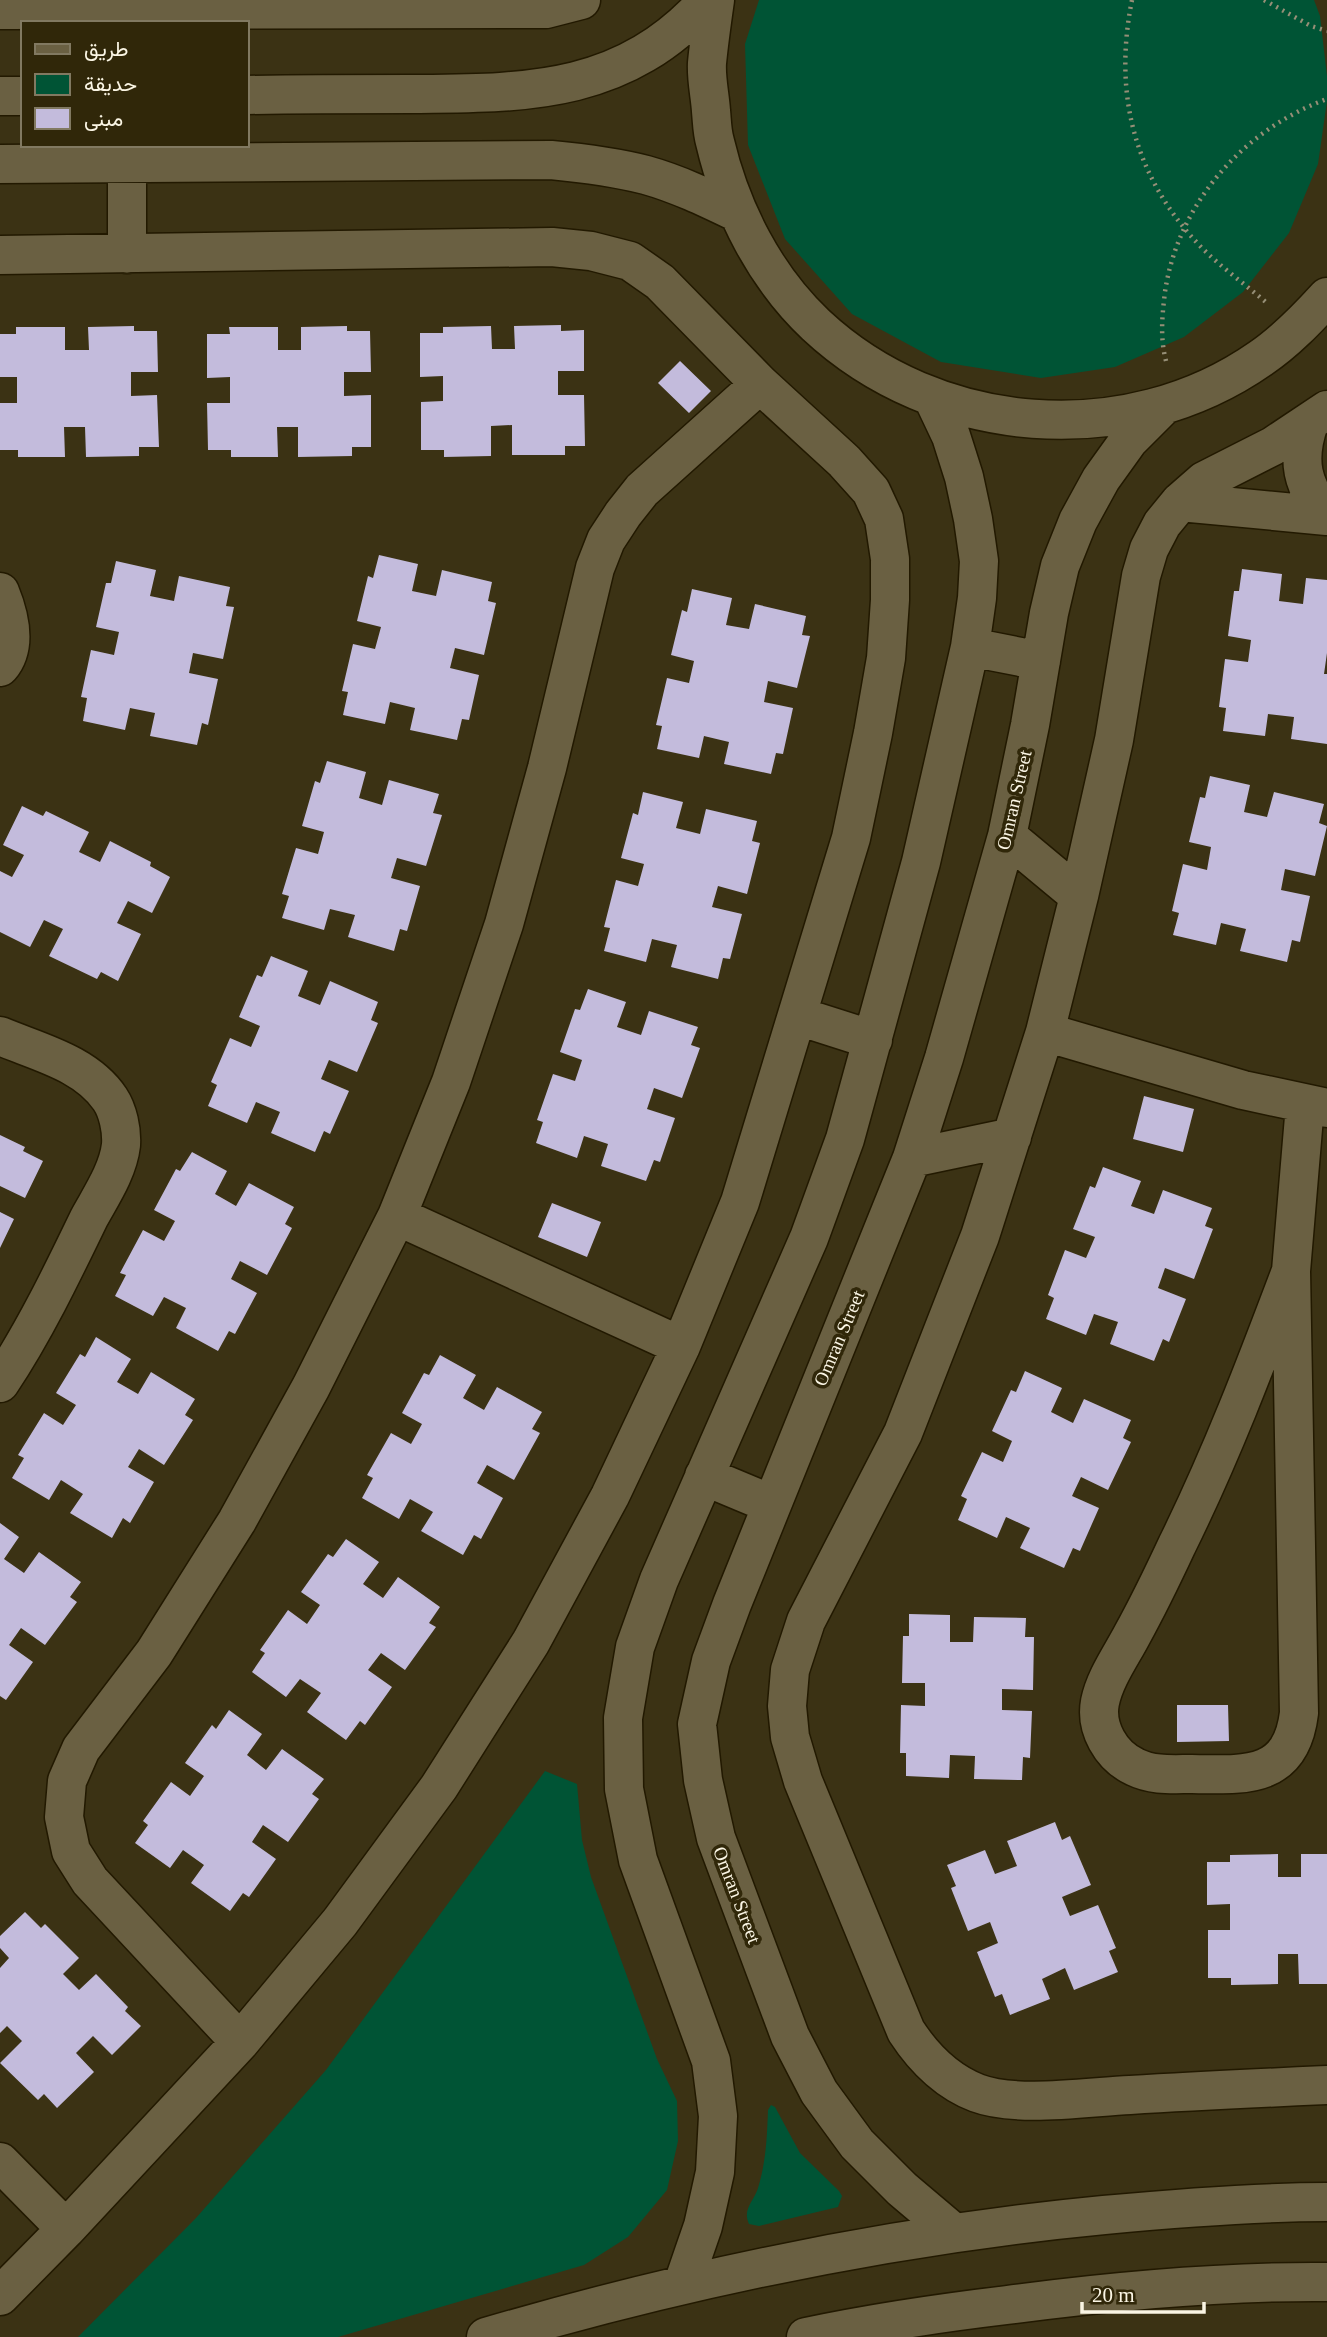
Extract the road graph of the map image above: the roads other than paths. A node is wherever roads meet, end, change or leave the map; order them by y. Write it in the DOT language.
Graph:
graph roads {
  1 [pos="581,0"];
  2 [pos="708,0"];
  3 [pos="715,0"];
  4 [pos="0,10"];
  5 [pos="77,16"];
  6 [pos="248,95"];
  7 [pos="0,96"];
  8 [pos="21,96"];
  9 [pos="127,163"];
  10 [pos="0,164"];
  11 [pos="736,212"];
  12 [pos="127,254"];
  13 [pos="0,255"];
  14 [pos="1327,297"];
  15 [pos="760,384"];
  16 [pos="933,398"];
  17 [pos="1169,403"];
  18 [pos="1318,417"];
  19 [pos="1180,502"];
  20 [pos="1327,516"];
  21 [pos="0,592"];
  22 [pos="970,646"];
  23 [pos="1041,662"];
  24 [pos="0,667"];
  25 [pos="1007,836"];
  26 [pos="1079,896"];
  27 [pos="798,1016"];
  28 [pos="1045,1032"];
  29 [pos="0,1036"];
  30 [pos="873,1040"];
  31 [pos="1316,1107"];
  32 [pos="1012,1137"];
  33 [pos="912,1158"];
  34 [pos="397,1216"];
  35 [pos="1291,1271"];
  36 [pos="681,1346"];
  37 [pos="2,1375"];
  38 [pos="704,1476"];
  39 [pos="771,1504"];
  40 [pos="240,2042"];
  41 [pos="1327,2085"];
  42 [pos="0,2162"];
  43 [pos="1327,2202"];
  44 [pos="66,2229"];
  45 [pos="954,2232"];
  46 [pos="1327,2282"];
  47 [pos="683,2284"];
  48 [pos="0,2296"];
  49 [pos="486,2337"];
  50 [pos="806,2337"];
  1 -- 5 [label="street"];
  2 -- 6 [label="street"];
  3 -- 11 [label="street"];
  4 -- 5 [label="street"];
  7 -- 8 [label="street"];
  9 -- 10 [label="street"];
  9 -- 11 [label="street"];
  9 -- 12 [label="street"];
  11 -- 16 [label="street"];
  12 -- 13 [label="street"];
  12 -- 15 [label="street"];
  14 -- 17 [label="street"];
  15 -- 27 [label="street"];
  15 -- 34 [label="street"];
  16 -- 17 [label="street"];
  16 -- 22 [label="street"];
  17 -- 23 [label="street, Omran Street"];
  18 -- 19 [label="street"];
  18 -- 20 [label="street"];
  19 -- 20 [label="street"];
  19 -- 26 [label="street"];
  21 -- 24 [label="street"];
  22 -- 23 [label="street"];
  22 -- 30 [label="street"];
  23 -- 25 [label="street, Omran Street"];
  25 -- 26 [label="street"];
  25 -- 33 [label="street, Omran Street"];
  26 -- 28 [label="street"];
  27 -- 30 [label="street"];
  27 -- 36 [label="street"];
  28 -- 31 [label="street"];
  28 -- 32 [label="street"];
  29 -- 37 [label="street"];
  30 -- 38 [label="street"];
  31 -- 35 [label="street"];
  32 -- 33 [label="street"];
  32 -- 41 [label="street"];
  33 -- 39 [label="street, Omran Street"];
  34 -- 36 [label="street"];
  34 -- 40 [label="street"];
  35 -- 35 [label="street"];
  36 -- 40 [label="street"];
  38 -- 39 [label="street"];
  38 -- 47 [label="street"];
  39 -- 45 [label="street, Omran Street"];
  40 -- 44 [label="street"];
  42 -- 44 [label="street"];
  43 -- 45 [label="street"];
  44 -- 48 [label="street"];
  45 -- 47 [label="street"];
  46 -- 50 [label="street"];
  47 -- 49 [label="street"];
}
